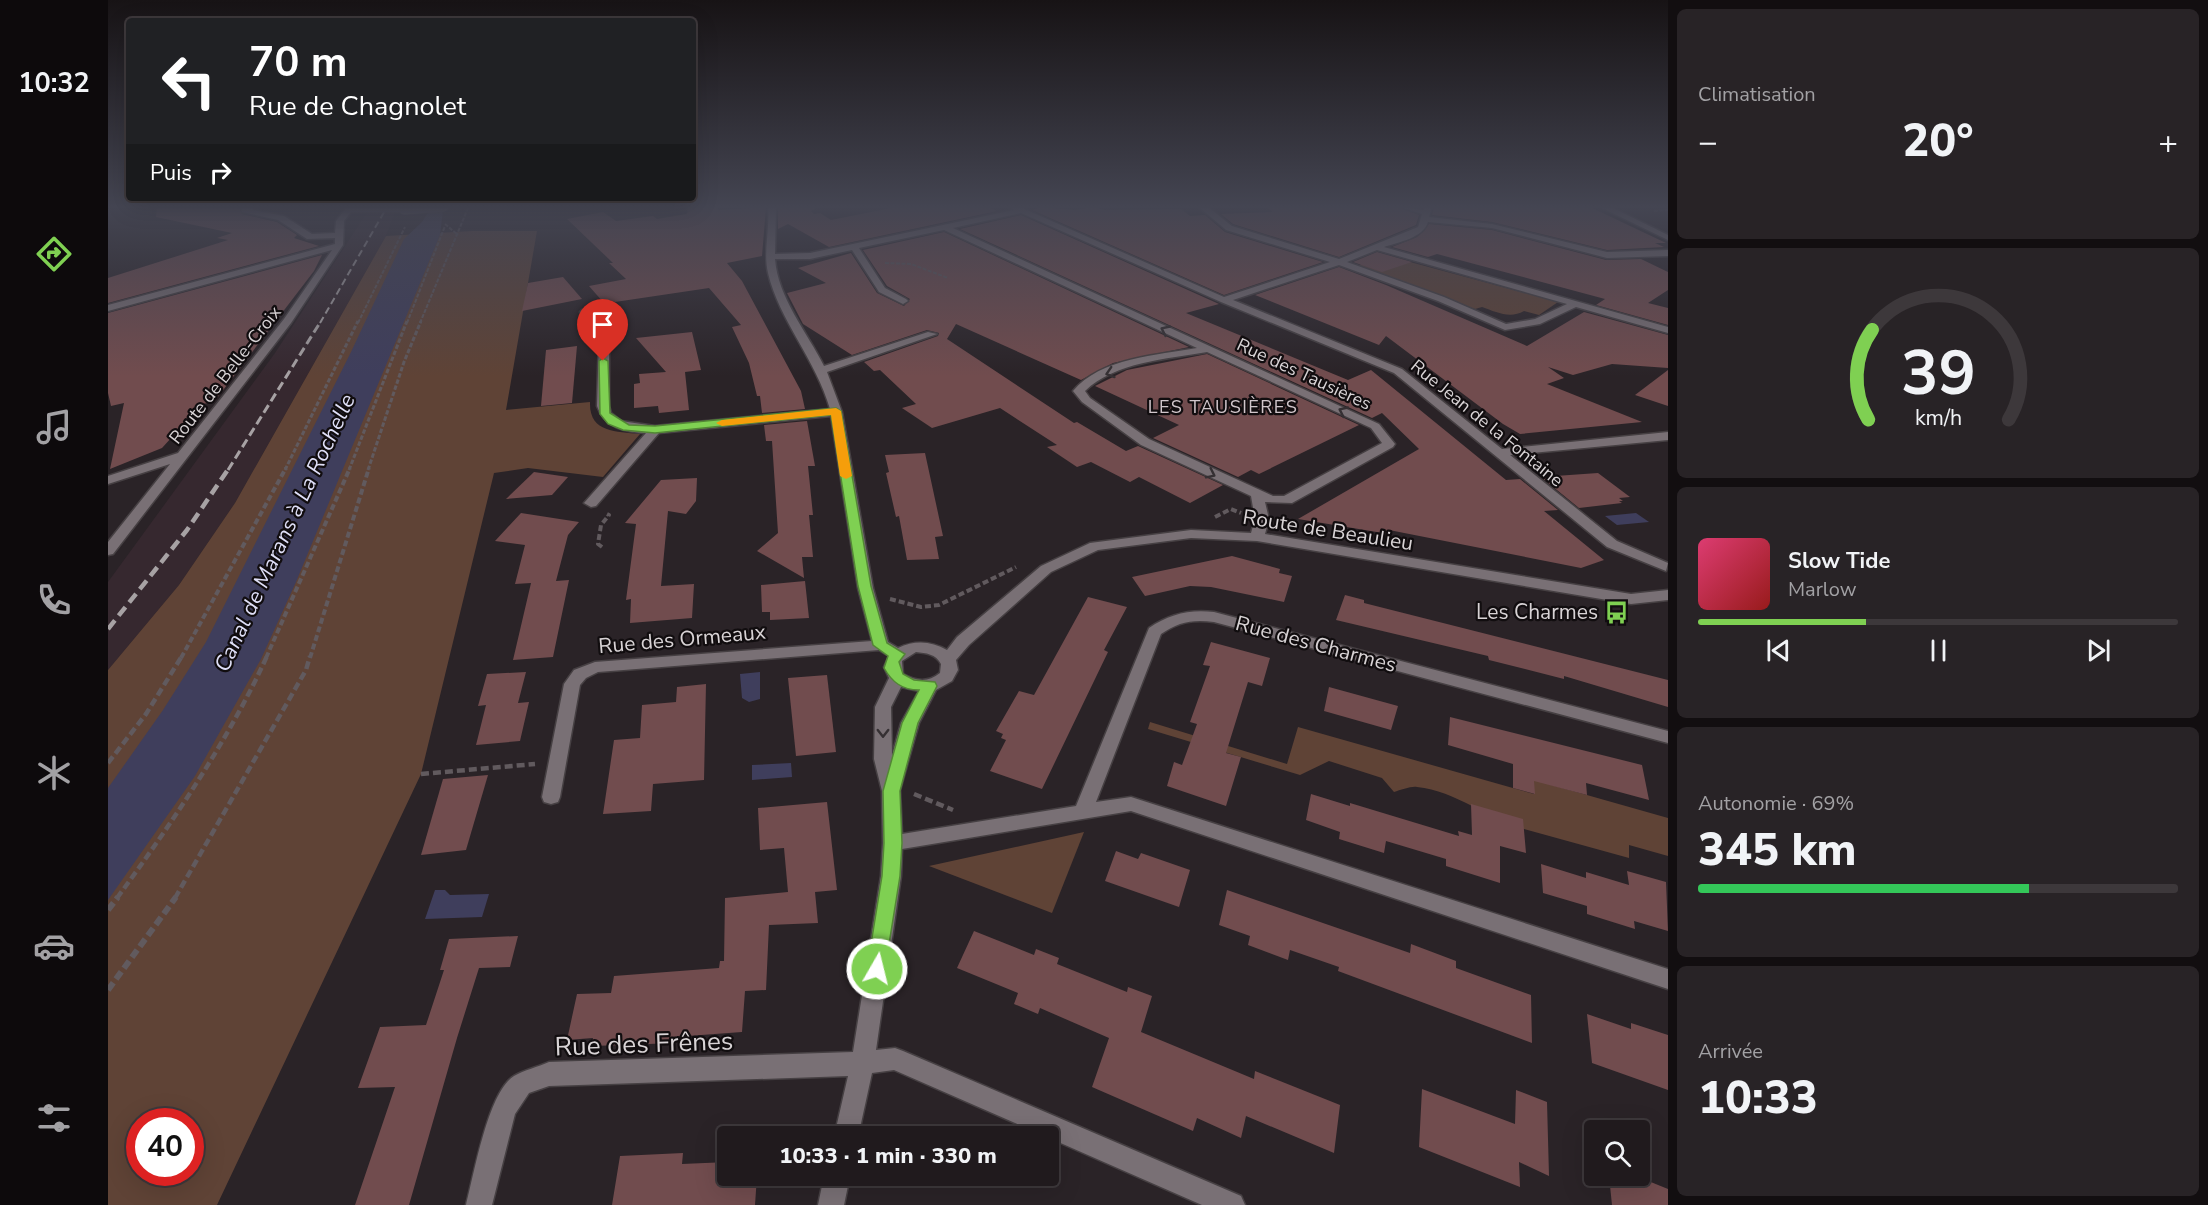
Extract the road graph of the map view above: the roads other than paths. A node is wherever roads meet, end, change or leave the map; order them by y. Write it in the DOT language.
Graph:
graph roads {
  1 [pos="260,263"];
  2 [pos="324,263"];
  3 [pos="772,263"];
  4 [pos="792,263"];
  5 [pos="865,263"];
  6 [pos="1022,263"];
  7 [pos="1140,263"];
  8 [pos="1335,263"];
  9 [pos="1342,263"];
  10 [pos="1431,263"];
  11 [pos="773,271"];
  12 [pos="1224,300"];
  13 [pos="903,301"];
  14 [pos="1575,304"];
  15 [pos="610,305"];
  16 [pos="108,308"];
  17 [pos="1668,330"];
  18 [pos="932,334"];
  19 [pos="1207,349"];
  20 [pos="823,370"];
  21 [pos="836,411"];
  22 [pos="655,430"];
  23 [pos="1668,436"];
  24 [pos="1498,453"];
  25 [pos="183,456"];
  26 [pos="108,480"];
  27 [pos="1257,496"];
  28 [pos="1287,500"];
  29 [pos="591,503"];
  30 [pos="1262,519"];
  31 [pos="1257,537"];
  32 [pos="108,551"];
  33 [pos="1667,570"];
  34 [pos="1668,595"];
  35 [pos="881,645"];
  36 [pos="898,654"];
  37 [pos="948,659"];
  38 [pos="897,678"];
  39 [pos="930,686"];
  40 [pos="1668,737"];
  41 [pos="891,791"];
  42 [pos="551,797"];
  43 [pos="1083,811"];
  44 [pos="893,843"];
  45 [pos="1668,979"];
  46 [pos="863,1062"];
  47 [pos="848,1126"];
  48 [pos="835,1186"];
  49 [pos="478,1205"];
  50 [pos="831,1205"];
  51 [pos="1232,1205"];
  1 -- 16 [label="street"];
  2 -- 25 [label="street, Route de Belle-Croix"];
  3 -- 11 [label="street"];
  4 -- 11 [label="street"];
  5 -- 13 [label="street"];
  19 -- 6 [label="street, Rue des Tausières, one-way"];
  7 -- 12 [label="street, Rue Jean de la Fontaine"];
  8 -- 12 [label="street"];
  9 -- 14 [label="street"];
  10 -- 14 [label="street"];
  11 -- 20 [label="street"];
  12 -- 24 [label="street, Rue Jean de la Fontaine"];
  14 -- 17 [label="street"];
  15 -- 22 [label="street"];
  18 -- 20 [label="street"];
  19 -- 27 [label="street, Rue des Tausières, one-way"];
  28 -- 19 [label="street, Rue des Tausières, one-way"];
  20 -- 21 [label="street"];
  21 -- 22 [label="street"];
  21 -- 35 [label="street"];
  22 -- 29 [label="street"];
  23 -- 24 [label="street"];
  24 -- 33 [label="street, Rue Jean de la Fontaine"];
  25 -- 26 [label="street"];
  25 -- 32 [label="street, Route de Belle-Croix"];
  27 -- 28 [label="street, Rue des Tausières"];
  27 -- 30 [label="street"];
  28 -- 30 [label="street"];
  30 -- 31 [label="street"];
  31 -- 34 [label="street, Route de Beaulieu"];
  31 -- 37 [label="street, Route de Beaulieu"];
  35 -- 36 [label="street"];
  35 -- 42 [label="street, Rue des Ormeaux"];
  36 -- 37 [label="street"];
  36 -- 38 [label="street"];
  37 -- 39 [label="street"];
  38 -- 39 [label="street"];
  38 -- 41 [label="street, one-way"];
  39 -- 41 [label="street"];
  40 -- 43 [label="street, Rue des Charmes"];
  41 -- 44 [label="street"];
  43 -- 44 [label="street"];
  43 -- 45 [label="street"];
  44 -- 46 [label="street"];
  46 -- 47 [label="street"];
  46 -- 49 [label="street, Rue des Frênes"];
  46 -- 51 [label="street, Rue des Frênes"];
  48 -- 50 [label="street"];
}
